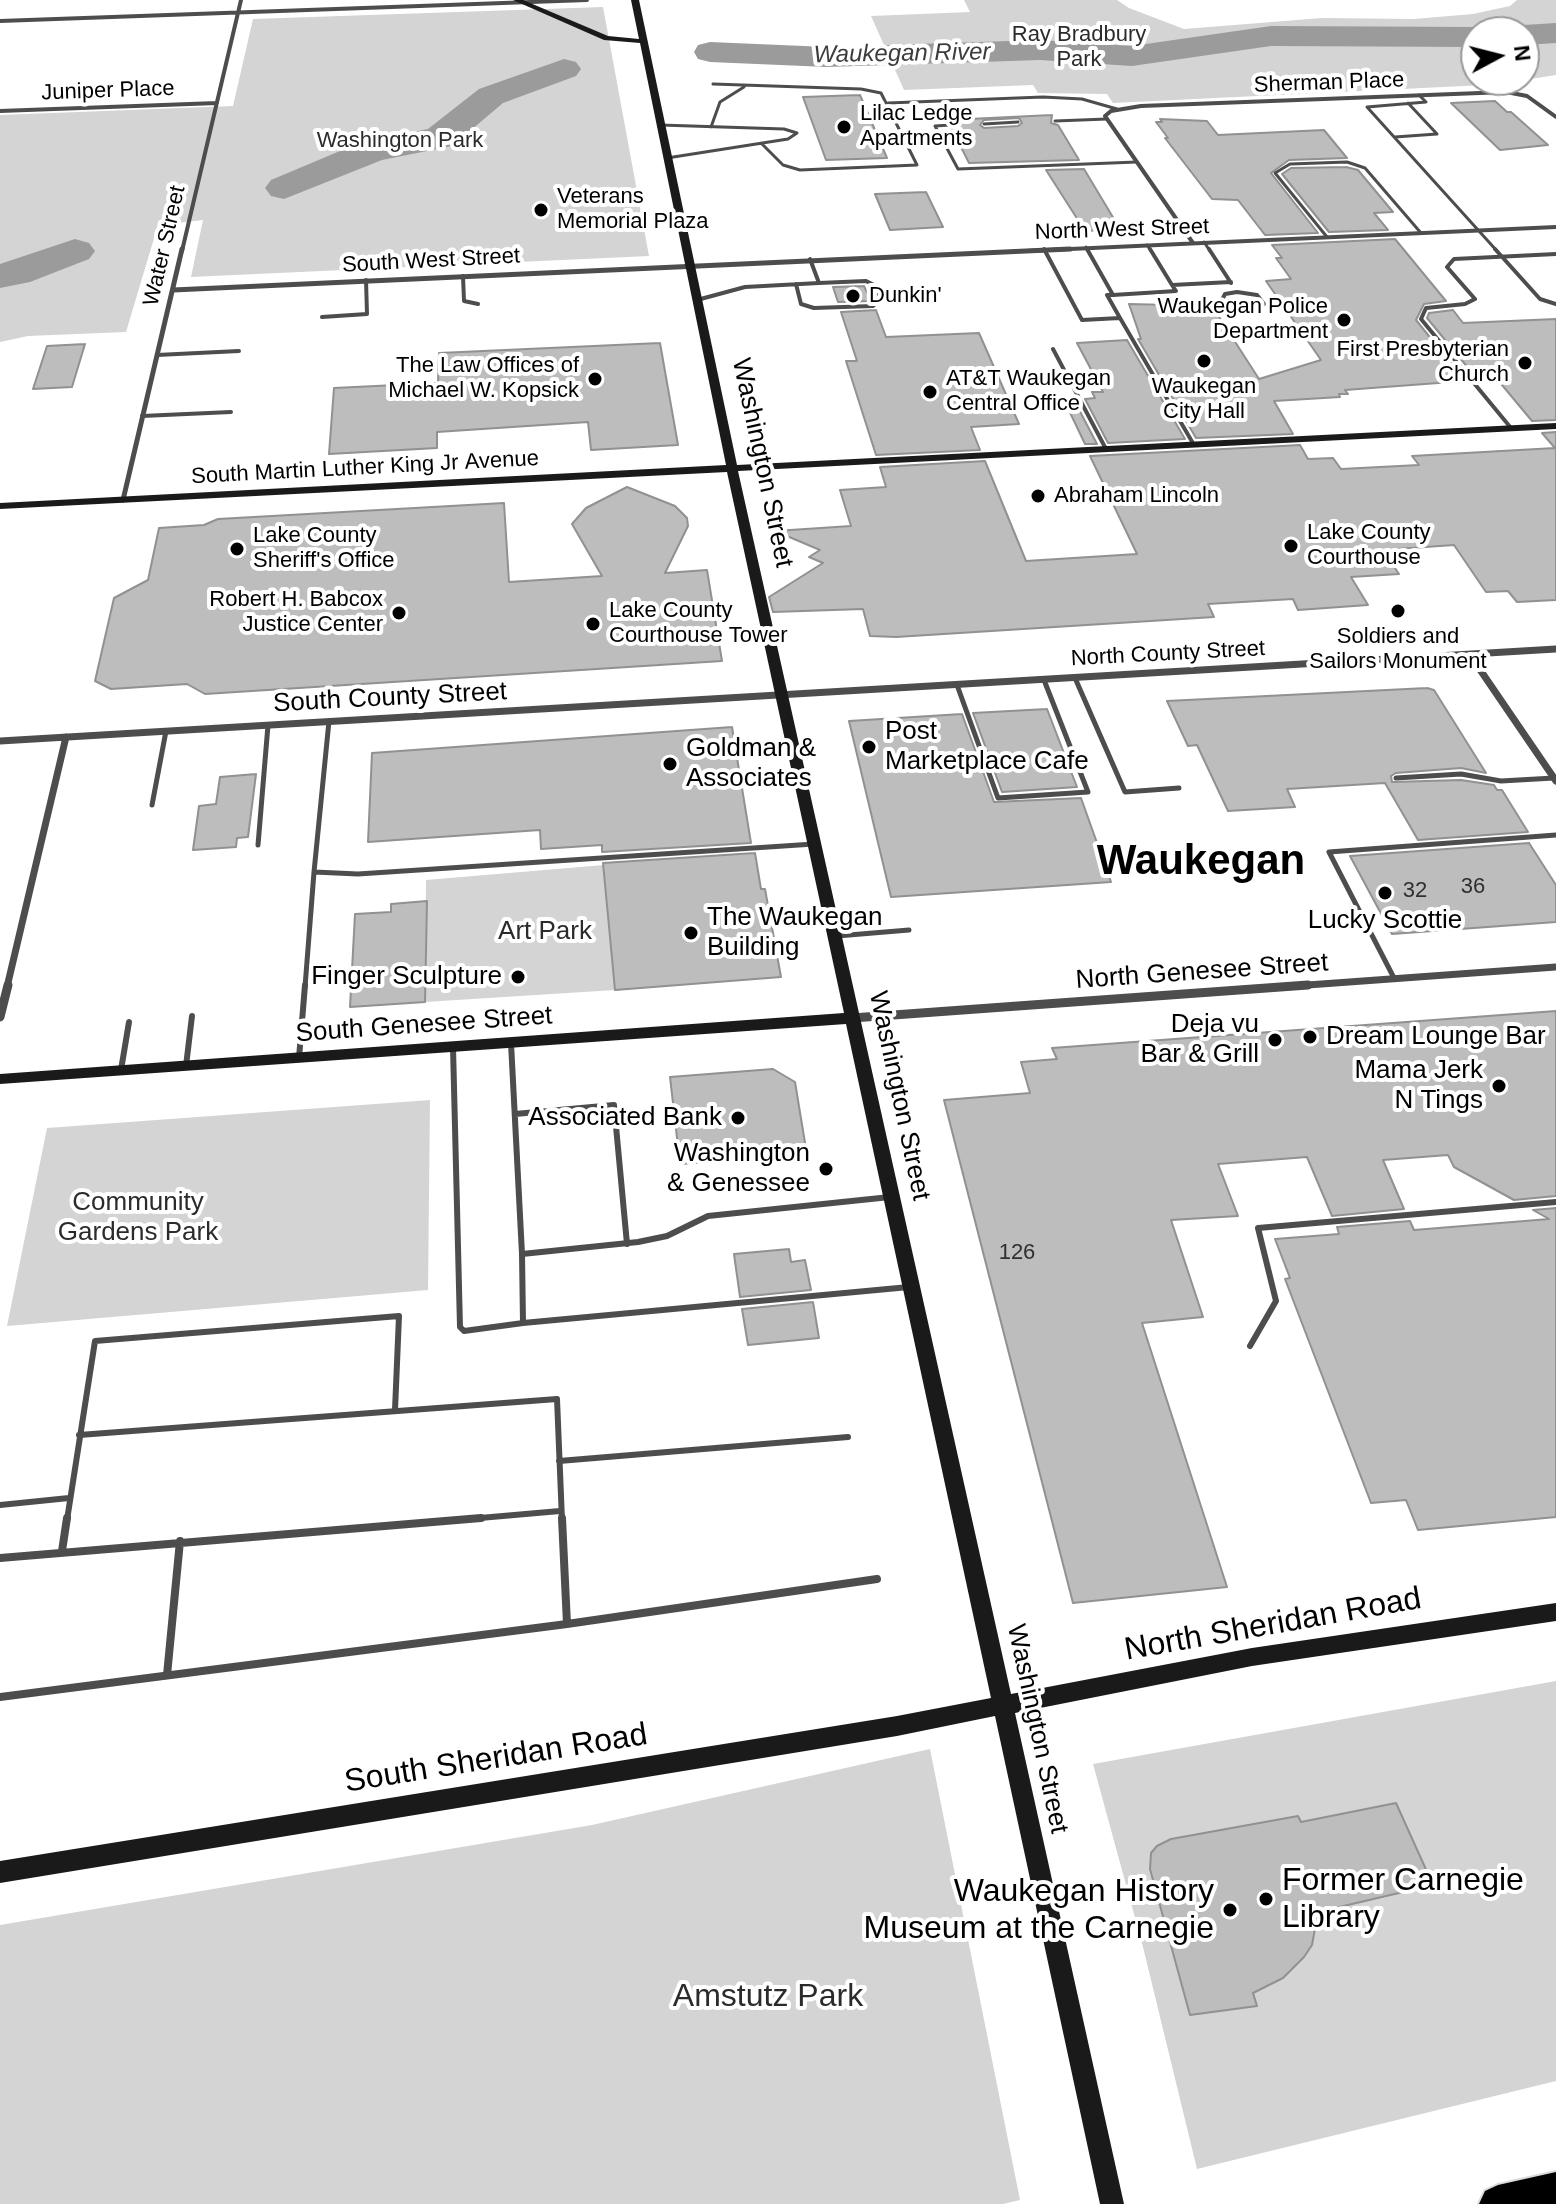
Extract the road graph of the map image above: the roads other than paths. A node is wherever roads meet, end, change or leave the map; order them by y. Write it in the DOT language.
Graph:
graph roads {
  1 [pos="241,0"];
  2 [pos="587,0"];
  3 [pos="635,0"];
  4 [pos="519,1"];
  5 [pos="238,13"];
  6 [pos="0,21"];
  7 [pos="642,41"];
  8 [pos="713,84"];
  9 [pos="747,85"];
  10 [pos="1419,95"];
  11 [pos="1372,97"];
  12 [pos="217,103"];
  13 [pos="888,103"];
  14 [pos="1407,103"];
  15 [pos="1379,104"];
  16 [pos="1117,109"];
  17 [pos="0,111"];
  18 [pos="1549,111"];
  19 [pos="1556,111"];
  20 [pos="1556,117"];
  21 [pos="1107,119"];
  22 [pos="1055,121"];
  23 [pos="1018,122"];
  24 [pos="984,124"];
  25 [pos="660,125"];
  26 [pos="950,125"];
  27 [pos="711,127"];
  28 [pos="763,128"];
  29 [pos="1395,137"];
  30 [pos="767,142"];
  31 [pos="761,143"];
  32 [pos="667,158"];
  33 [pos="1137,162"];
  34 [pos="1556,227"];
  35 [pos="1477,231"];
  36 [pos="1421,233"];
  37 [pos="1327,237"];
  38 [pos="1204,242"];
  39 [pos="1193,243"];
  40 [pos="1147,245"];
  41 [pos="1086,247"];
  42 [pos="1044,249"];
  43 [pos="1556,254"];
  44 [pos="1500,257"];
  45 [pos="810,259"];
  46 [pos="690,264"];
  47 [pos="463,276"];
  48 [pos="366,280"];
  49 [pos="1231,282"];
  50 [pos="819,283"];
  51 [pos="796,284"];
  52 [pos="1172,285"];
  53 [pos="173,290"];
  54 [pos="1237,292"];
  55 [pos="1113,295"];
  56 [pos="697,300"];
  57 [pos="478,304"];
  58 [pos="1556,304"];
  59 [pos="322,317"];
  60 [pos="1120,318"];
  61 [pos="1053,349"];
  62 [pos="239,351"];
  63 [pos="157,355"];
  64 [pos="231,412"];
  65 [pos="142,416"];
  66 [pos="1556,426"];
  67 [pos="1511,428"];
  68 [pos="1194,445"];
  69 [pos="1106,449"];
  70 [pos="732,468"];
  71 [pos="123,500"];
  72 [pos="0,506"];
  73 [pos="1556,649"];
  74 [pos="1470,655"];
  75 [pos="1075,678"];
  76 [pos="1044,680"];
  77 [pos="957,685"];
  78 [pos="782,697"];
  79 [pos="329,721"];
  80 [pos="268,725"];
  81 [pos="166,731"];
  82 [pos="66,737"];
  83 [pos="0,741"];
  84 [pos="1396,778"];
  85 [pos="1555,780"];
  86 [pos="1179,788"];
  87 [pos="152,805"];
  88 [pos="1556,835"];
  89 [pos="814,844"];
  90 [pos="258,845"];
  91 [pos="314,872"];
  92 [pos="909,930"];
  93 [pos="834,936"];
  94 [pos="1556,967"];
  95 [pos="1394,978"];
  96 [pos="192,1016"];
  97 [pos="0,1017"];
  98 [pos="852,1018"];
  99 [pos="129,1022"];
  100 [pos="511,1043"];
  101 [pos="453,1047"];
  102 [pos="299,1058"];
  103 [pos="186,1066"];
  104 [pos="121,1070"];
  105 [pos="0,1079"];
  106 [pos="515,1114"];
  107 [pos="890,1197"];
  108 [pos="1556,1202"];
  109 [pos="627,1244"];
  110 [pos="522,1254"];
  111 [pos="910,1287"];
  112 [pos="523,1323"];
  113 [pos="1250,1346"];
  114 [pos="395,1410"];
  115 [pos="79,1435"];
  116 [pos="848,1437"];
  117 [pos="559,1461"];
  118 [pos="69,1498"];
  119 [pos="0,1505"];
  120 [pos="560,1511"];
  121 [pos="180,1541"];
  122 [pos="62,1551"];
  123 [pos="0,1558"];
  124 [pos="877,1579"];
  125 [pos="1556,1612"];
  126 [pos="567,1624"];
  127 [pos="167,1675"];
  128 [pos="0,1697"];
  129 [pos="1001,1707"];
  130 [pos="0,1872"];
  131 [pos="1556,2191"];
  132 [pos="1110,2198"];
  133 [pos="1498,2204"];
  1 -- 5 [label="street, Water Street"];
  2 -- 4 [label="street"];
  3 -- 7 [label="main road, Washington Street"];
  4 -- 5 [label="street"];
  4 -- 7 [label="main road"];
  5 -- 6 [label="street"];
  5 -- 12 [label="street, Water Street"];
  7 -- 25 [label="main road, Washington Street"];
  8 -- 9 [label="lane"];
  9 -- 13 [label="lane"];
  9 -- 27 [label="lane"];
  10 -- 11 [label="street, Sherman Place"];
  10 -- 14 [label="lane"];
  10 -- 18 [label="street, Sherman Place"];
  11 -- 15 [label="lane"];
  11 -- 16 [label="street, Sherman Place"];
  12 -- 17 [label="street, Juniper Place"];
  12 -- 53 [label="street, Water Street"];
  13 -- 16 [label="lane"];
  13 -- 31 [label="lane"];
  14 -- 15 [label="lane"];
  14 -- 29 [label="lane"];
  15 -- 29 [label="lane"];
  16 -- 21 [label="street"];
  18 -- 19 [label="street, Sherman Place"];
  18 -- 20 [label="street"];
  21 -- 22 [label="lane"];
  21 -- 33 [label="street"];
  23 -- 24 [label="lane"];
  25 -- 27 [label="lane"];
  25 -- 32 [label="main road, Washington Street"];
  26 -- 33 [label="lane"];
  27 -- 28 [label="lane"];
  28 -- 30 [label="lane"];
  28 -- 30 [label="lane"];
  29 -- 35 [label="lane"];
  30 -- 31 [label="lane"];
  31 -- 32 [label="lane"];
  32 -- 46 [label="main road, Washington Street"];
  33 -- 39 [label="street"];
  34 -- 35 [label="street, North West Street"];
  35 -- 36 [label="street, North West Street"];
  35 -- 44 [label="lane"];
  36 -- 37 [label="street, North West Street"];
  36 -- 37 [label="lane"];
  37 -- 38 [label="street, North West Street"];
  38 -- 39 [label="street, North West Street"];
  38 -- 49 [label="lane"];
  39 -- 40 [label="street, North West Street"];
  40 -- 41 [label="street, North West Street"];
  40 -- 52 [label="lane"];
  41 -- 42 [label="street, North West Street"];
  41 -- 55 [label="lane"];
  42 -- 45 [label="street, North West Street"];
  42 -- 60 [label="lane"];
  43 -- 44 [label="lane"];
  44 -- 58 [label="lane"];
  44 -- 67 [label="lane"];
  45 -- 46 [label="street, North West Street"];
  45 -- 50 [label="lane"];
  46 -- 47 [label="street, South West Street"];
  46 -- 56 [label="main road, Washington Street"];
  47 -- 48 [label="street, South West Street"];
  47 -- 57 [label="lane"];
  48 -- 53 [label="street, South West Street"];
  48 -- 59 [label="lane"];
  49 -- 52 [label="lane"];
  49 -- 54 [label="lane"];
  50 -- 51 [label="lane"];
  50 -- 51 [label="lane"];
  51 -- 56 [label="lane"];
  52 -- 55 [label="lane"];
  53 -- 63 [label="street, Water Street"];
  54 -- 54 [label="lane"];
  55 -- 60 [label="lane"];
  56 -- 70 [label="main road, Washington Street"];
  60 -- 68 [label="lane"];
  61 -- 69 [label="lane"];
  62 -- 63 [label="lane"];
  63 -- 65 [label="street, Water Street"];
  64 -- 65 [label="lane"];
  65 -- 71 [label="street, Water Street"];
  66 -- 67 [label="main road, South Martin Luther King Jr Avenue"];
  67 -- 68 [label="main road, South Martin Luther King Jr Avenue"];
  68 -- 69 [label="main road, South Martin Luther King Jr Avenue"];
  69 -- 70 [label="main road, South Martin Luther King Jr Avenue"];
  70 -- 71 [label="main road, South Martin Luther King Jr Avenue"];
  70 -- 78 [label="main road, Washington Street"];
  71 -- 72 [label="main road, South Martin Luther King Jr Avenue"];
  73 -- 74 [label="street, North County Street"];
  74 -- 75 [label="street, North County Street"];
  74 -- 85 [label="street"];
  75 -- 76 [label="street, North County Street"];
  75 -- 86 [label="lane"];
  76 -- 77 [label="street, North County Street"];
  76 -- 77 [label="lane"];
  77 -- 78 [label="street, North County Street"];
  78 -- 79 [label="street, South County Street"];
  78 -- 89 [label="main road, Washington Street"];
  79 -- 80 [label="street, South County Street"];
  79 -- 91 [label="lane"];
  80 -- 81 [label="street, South County Street"];
  80 -- 90 [label="lane"];
  81 -- 82 [label="street, South County Street"];
  81 -- 87 [label="lane"];
  82 -- 83 [label="street, South County Street"];
  82 -- 97 [label="street"];
  84 -- 85 [label="lane"];
  88 -- 95 [label="lane"];
  89 -- 91 [label="lane"];
  89 -- 93 [label="main road, Washington Street"];
  91 -- 102 [label="lane"];
  92 -- 93 [label="lane"];
  93 -- 98 [label="main road, Washington Street"];
  94 -- 95 [label="street, North Genesee Street"];
  95 -- 98 [label="street, North Genesee Street"];
  96 -- 103 [label="lane"];
  98 -- 100 [label="main road, South Genesee Street"];
  98 -- 107 [label="main road, Washington Street"];
  99 -- 104 [label="lane"];
  100 -- 101 [label="main road, South Genesee Street"];
  100 -- 106 [label="lane"];
  101 -- 102 [label="main road, South Genesee Street"];
  101 -- 112 [label="lane"];
  102 -- 103 [label="main road, South Genesee Street"];
  103 -- 104 [label="main road, South Genesee Street"];
  104 -- 105 [label="main road, South Genesee Street"];
  106 -- 109 [label="lane"];
  106 -- 110 [label="lane"];
  107 -- 109 [label="lane"];
  107 -- 111 [label="main road, Washington Street"];
  108 -- 113 [label="lane"];
  109 -- 110 [label="lane"];
  110 -- 112 [label="lane"];
  111 -- 112 [label="lane"];
  111 -- 129 [label="main road, Washington Street"];
  114 -- 115 [label="lane"];
  114 -- 115 [label="lane"];
  114 -- 117 [label="lane"];
  115 -- 118 [label="lane"];
  116 -- 117 [label="lane"];
  117 -- 120 [label="lane"];
  118 -- 119 [label="lane"];
  118 -- 122 [label="lane"];
  120 -- 121 [label="lane"];
  120 -- 126 [label="lane"];
  121 -- 122 [label="lane"];
  121 -- 127 [label="lane"];
  122 -- 123 [label="lane"];
  124 -- 126 [label="lane"];
  125 -- 129 [label="main road, North Sheridan Road"];
  126 -- 127 [label="lane"];
  127 -- 128 [label="lane"];
  129 -- 130 [label="main road, South Sheridan Road"];
  129 -- 132 [label="main road, Washington Street"];
  131 -- 133 [label="highway"];
}
